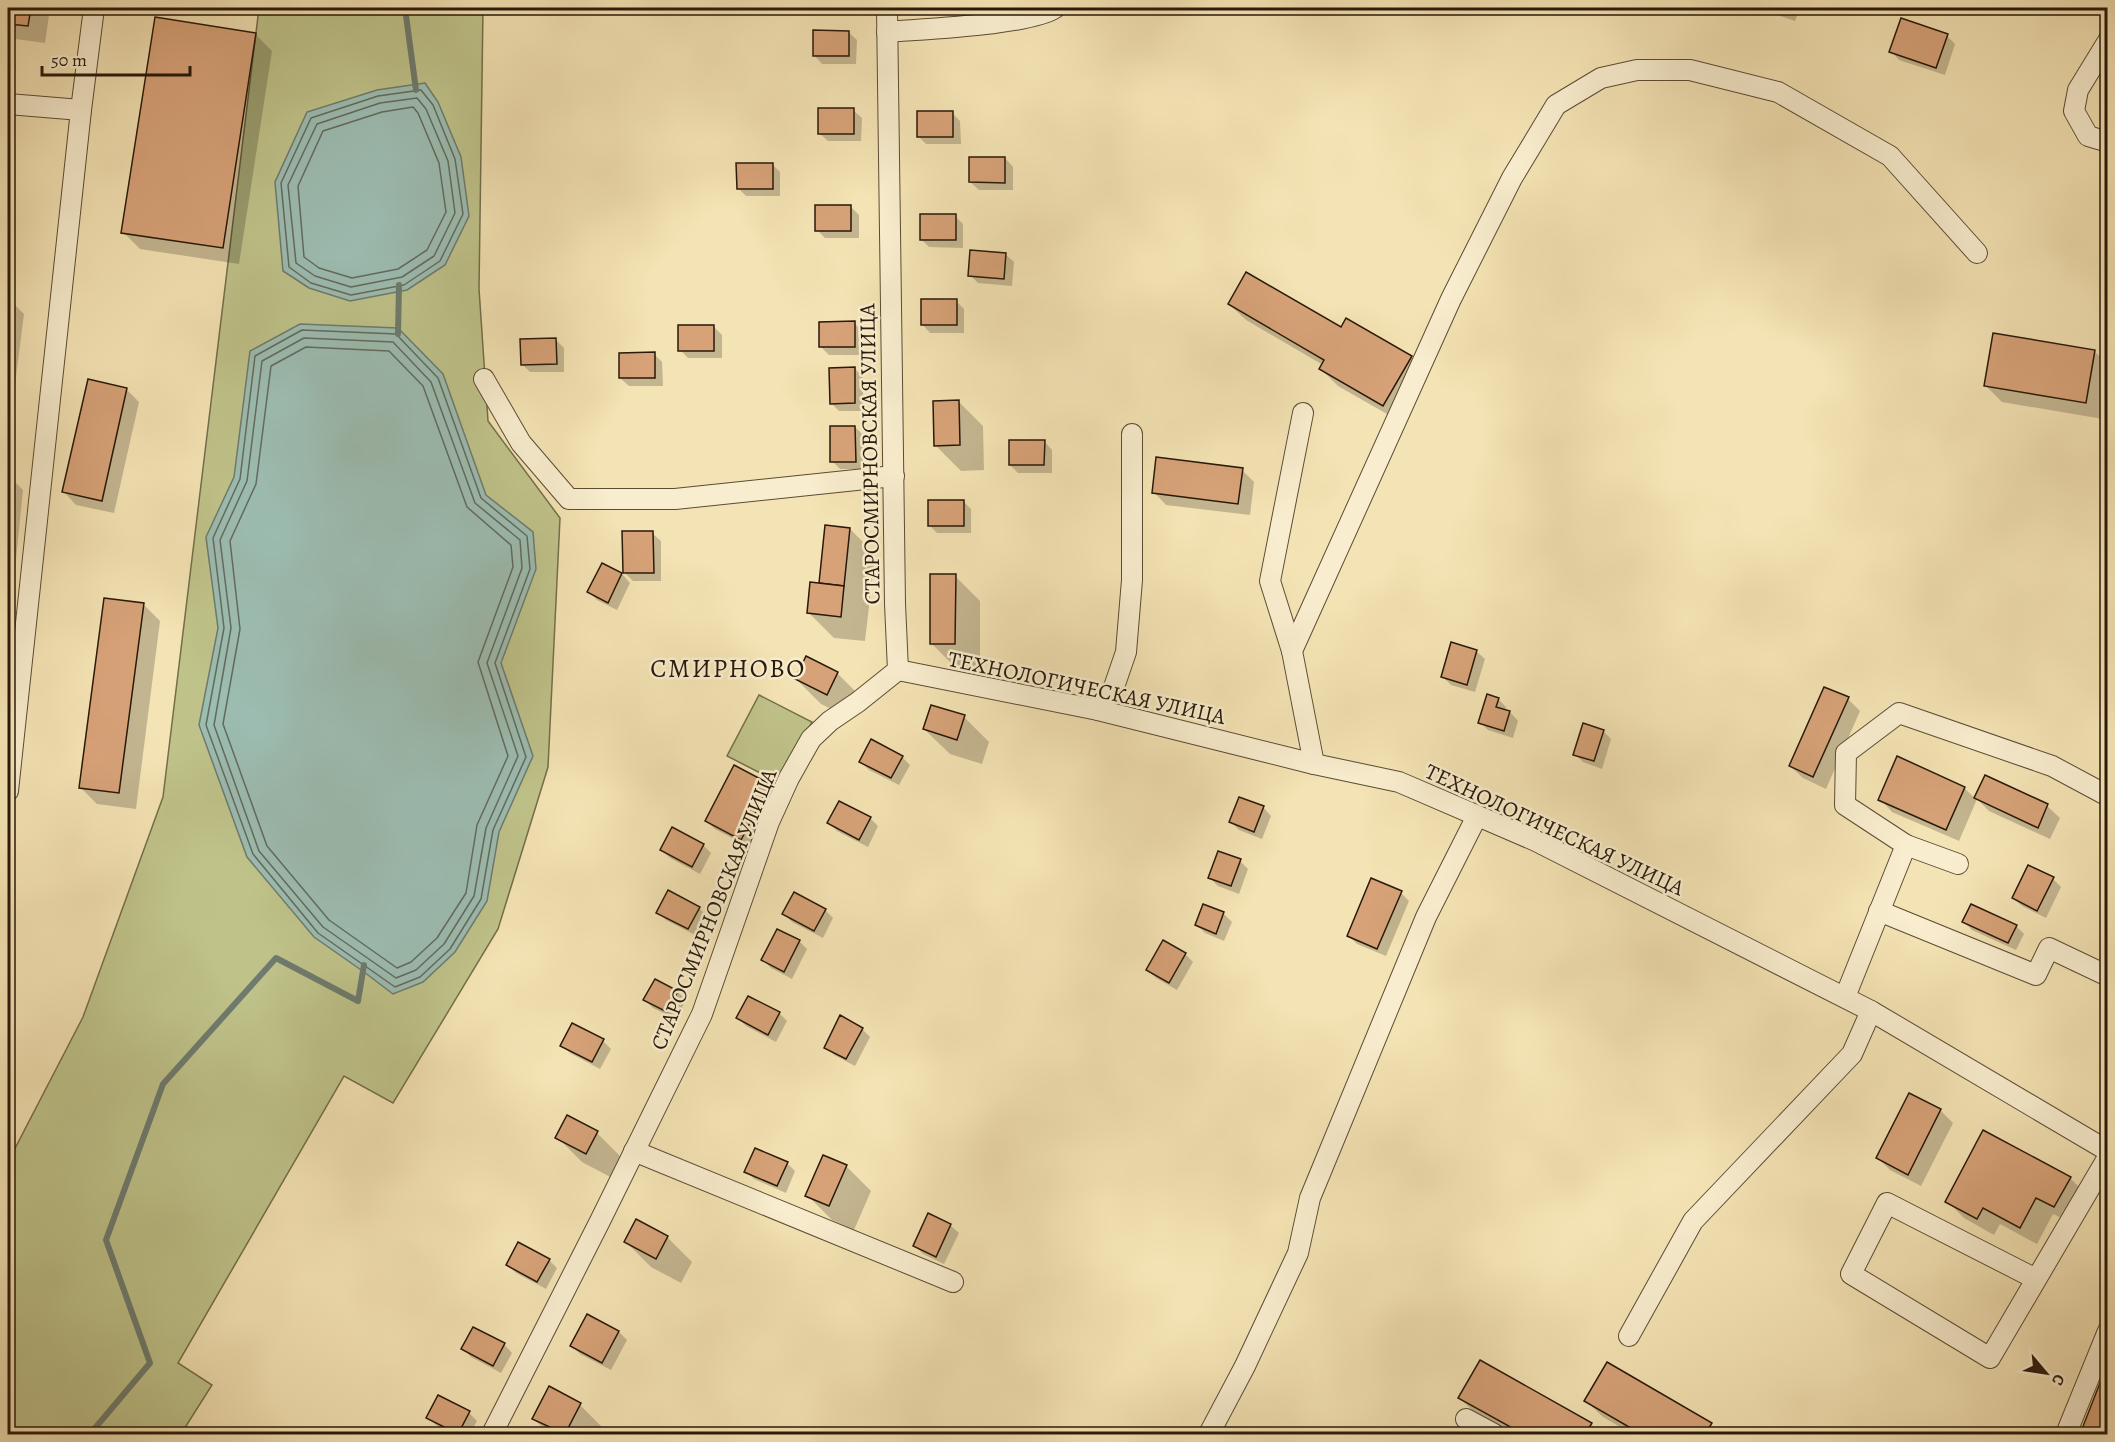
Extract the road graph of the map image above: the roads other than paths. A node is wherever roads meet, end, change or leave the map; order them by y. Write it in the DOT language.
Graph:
graph roads {
  1 [pos="94,8"];
  2 [pos="887,8"];
  3 [pos="1055,8"];
  4 [pos="887,33"];
  5 [pos="2108,41"];
  6 [pos="8,104"];
  7 [pos="81,110"];
  8 [pos="2108,142"];
  9 [pos="1977,253"];
  10 [pos="484,379"];
  11 [pos="1303,413"];
  12 [pos="1132,434"];
  13 [pos="894,476"];
  14 [pos="1292,651"];
  15 [pos="897,670"];
  16 [pos="1098,710"];
  17 [pos="1314,764"];
  18 [pos="8,791"];
  19 [pos="2108,796"];
  20 [pos="1477,816"];
  21 [pos="1906,845"];
  22 [pos="1958,864"];
  23 [pos="1879,911"];
  24 [pos="2108,976"];
  25 [pos="1845,997"];
  26 [pos="1871,1011"];
  27 [pos="634,1150"];
  28 [pos="2108,1150"];
  29 [pos="2108,1157"];
  30 [pos="2036,1280"];
  31 [pos="953,1282"];
  32 [pos="2108,1331"];
  33 [pos="1629,1336"];
  34 [pos="1466,1419"];
  35 [pos="492,1434"];
  36 [pos="1209,1434"];
  37 [pos="1494,1434"];
  38 [pos="2066,1434"];
  1 -- 7 [label="street"];
  2 -- 4 [label="street, СТАРОСМИРНОВСКАЯ УЛИЦА"];
  3 -- 4 [label="street"];
  4 -- 13 [label="street, СТАРОСМИРНОВСКАЯ УЛИЦА"];
  5 -- 8 [label="street"];
  6 -- 7 [label="street"];
  7 -- 18 [label="street"];
  9 -- 14 [label="street"];
  10 -- 13 [label="street"];
  11 -- 14 [label="street"];
  12 -- 16 [label="street"];
  13 -- 15 [label="street, СТАРОСМИРНОВСКАЯ УЛИЦА"];
  14 -- 17 [label="street"];
  15 -- 16 [label="street, ТЕХНОЛОГИЧЕСКАЯ УЛИЦА"];
  15 -- 27 [label="street, СТАРОСМИРНОВСКАЯ УЛИЦА"];
  16 -- 17 [label="street, ТЕХНОЛОГИЧЕСКАЯ УЛИЦА"];
  17 -- 20 [label="street, ТЕХНОЛОГИЧЕСКАЯ УЛИЦА"];
  19 -- 21 [label="street"];
  20 -- 25 [label="street, ТЕХНОЛОГИЧЕСКАЯ УЛИЦА"];
  20 -- 36 [label="street"];
  21 -- 22 [label="street"];
  21 -- 23 [label="street"];
  23 -- 24 [label="street"];
  23 -- 25 [label="street"];
  25 -- 26 [label="street, ТЕХНОЛОГИЧЕСКАЯ УЛИЦА"];
  26 -- 28 [label="street, ТЕХНОЛОГИЧЕСКАЯ УЛИЦА"];
  26 -- 33 [label="street"];
  27 -- 31 [label="street"];
  27 -- 35 [label="street, СТАРОСМИРНОВСКАЯ УЛИЦА"];
  29 -- 30 [label="street"];
  30 -- 30 [label="street"];
  32 -- 38 [label="street"];
  34 -- 37 [label="street"];
}
